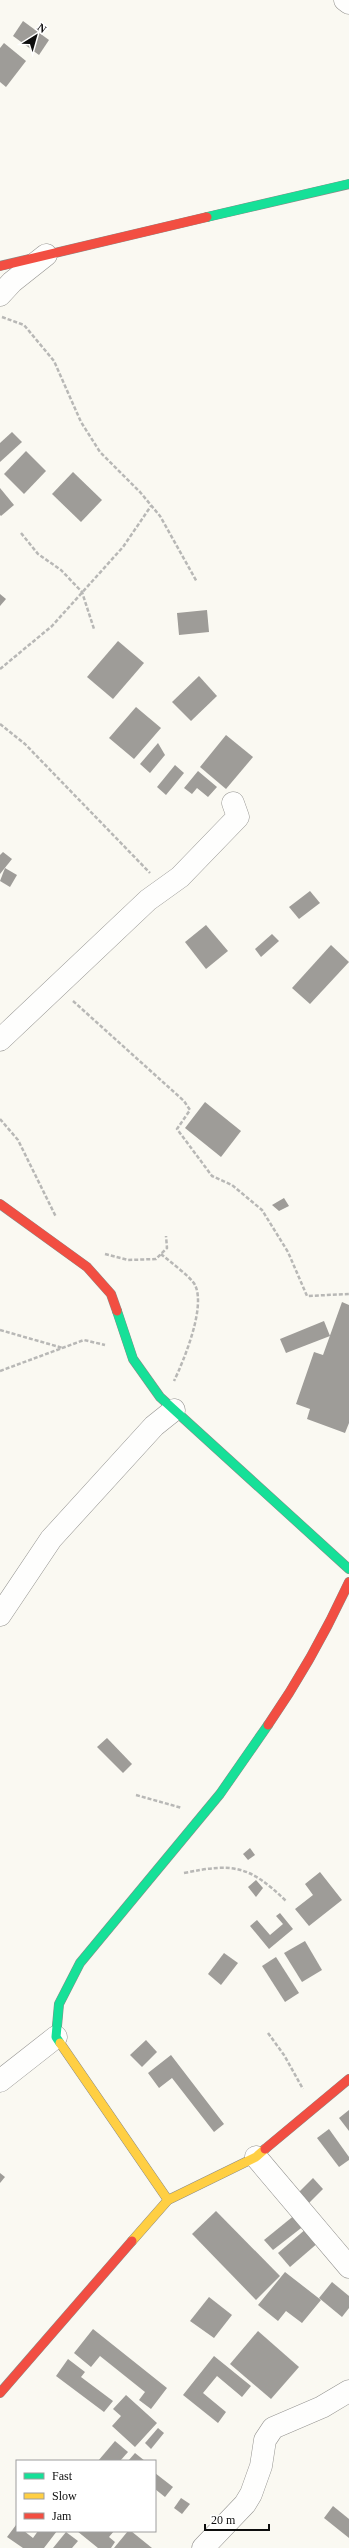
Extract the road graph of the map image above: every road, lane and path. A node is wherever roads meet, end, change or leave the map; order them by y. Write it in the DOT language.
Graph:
graph roads {
  1 [pos="345,0"];
  2 [pos="349,3"];
  3 [pos="349,184"];
  4 [pos="46,255"];
  5 [pos="0,266"];
  6 [pos="0,296"];
  7 [pos="0,317"];
  8 [pos="152,506"];
  9 [pos="21,533"];
  10 [pos="197,582"];
  11 [pos="82,592"];
  12 [pos="94,629"];
  13 [pos="0,669"];
  14 [pos="0,724"];
  15 [pos="233,804"];
  16 [pos="165,888"];
  17 [pos="57,988"];
  18 [pos="0,1040"];
  19 [pos="0,1119"];
  20 [pos="0,1204"];
  21 [pos="57,1220"];
  22 [pos="166,1236"];
  23 [pos="98,1252"];
  24 [pos="161,1254"];
  25 [pos="349,1294"];
  26 [pos="0,1330"];
  27 [pos="64,1348"];
  28 [pos="131,1351"];
  29 [pos="0,1371"];
  30 [pos="171,1407"];
  31 [pos="349,1569"];
  32 [pos="349,1582"];
  33 [pos="0,1615"];
  34 [pos="136,1795"];
  35 [pos="200,1818"];
  36 [pos="153,1874"];
  37 [pos="286,1901"];
  38 [pos="268,2033"];
  39 [pos="56,2037"];
  40 [pos="349,2079"];
  41 [pos="0,2081"];
  42 [pos="313,2109"];
  43 [pos="256,2157"];
  44 [pos="168,2200"];
  45 [pos="349,2268"];
  46 [pos="349,2391"];
  47 [pos="0,2393"];
  48 [pos="203,2548"];
  1 -- 2 [label="street"];
  3 -- 4 [label="street"];
  4 -- 5 [label="street"];
  4 -- 6 [label="street"];
  7 -- 8 [label="path"];
  8 -- 10 [label="path"];
  8 -- 11 [label="path"];
  9 -- 11 [label="path"];
  11 -- 12 [label="path"];
  11 -- 13 [label="path"];
  14 -- 16 [label="path"];
  15 -- 16 [label="street"];
  16 -- 17 [label="street"];
  17 -- 18 [label="street"];
  17 -- 25 [label="path"];
  19 -- 21 [label="path"];
  20 -- 28 [label="street"];
  22 -- 24 [label="path"];
  23 -- 24 [label="path"];
  24 -- 30 [label="path"];
  26 -- 27 [label="path"];
  27 -- 28 [label="path"];
  27 -- 29 [label="path"];
  28 -- 30 [label="street"];
  30 -- 31 [label="street"];
  30 -- 33 [label="street"];
  32 -- 35 [label="street"];
  34 -- 35 [label="path"];
  35 -- 36 [label="street"];
  36 -- 37 [label="path"];
  36 -- 39 [label="street"];
  38 -- 42 [label="path"];
  39 -- 41 [label="street"];
  39 -- 44 [label="street"];
  40 -- 42 [label="street"];
  42 -- 43 [label="street"];
  43 -- 44 [label="street"];
  43 -- 45 [label="street"];
  44 -- 47 [label="street"];
  46 -- 48 [label="street"];
}
